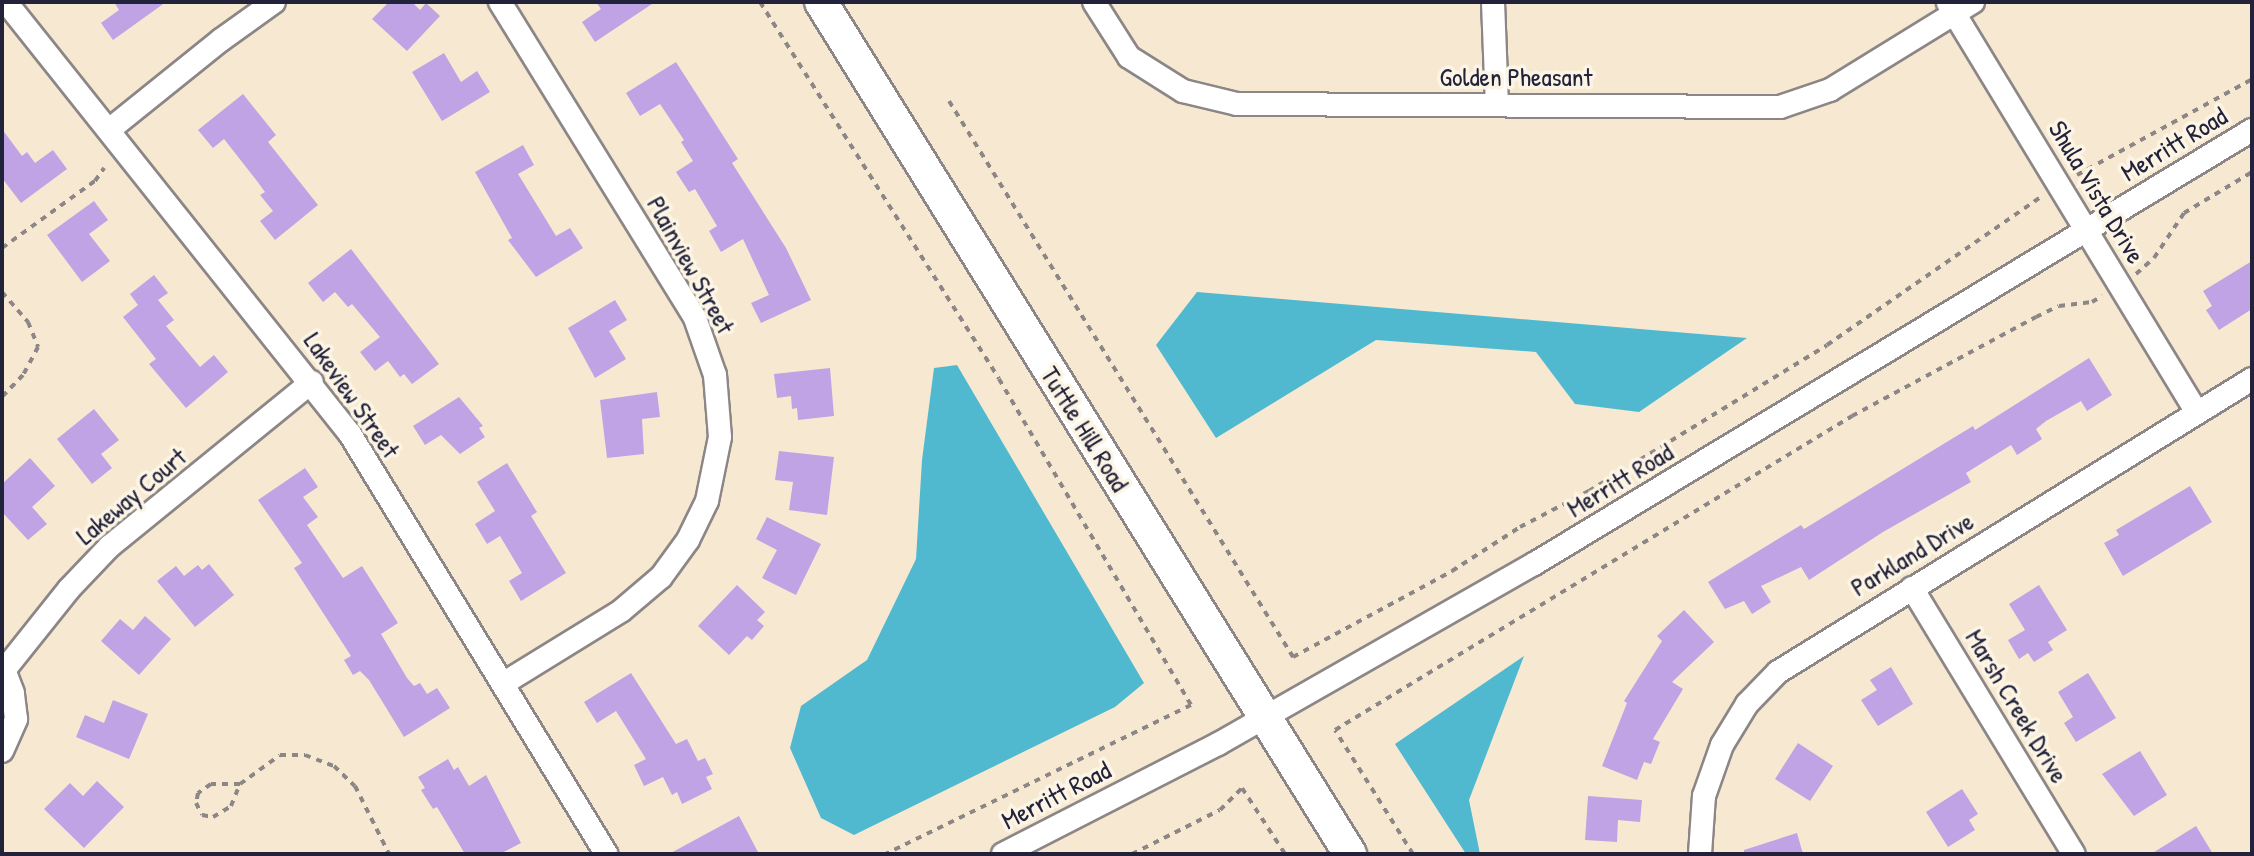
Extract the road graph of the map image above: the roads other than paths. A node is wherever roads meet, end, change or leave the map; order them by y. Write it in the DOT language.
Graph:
graph roads {
  1 [pos="6,2"];
  2 [pos="274,2"];
  3 [pos="500,2"];
  4 [pos="821,2"];
  5 [pos="1094,2"];
  6 [pos="1493,2"];
  7 [pos="1958,6"];
  8 [pos="1497,105"];
  9 [pos="109,130"];
  10 [pos="2252,130"];
  11 [pos="2087,230"];
  12 [pos="2252,379"];
  13 [pos="312,382"];
  14 [pos="2197,412"];
  15 [pos="1912,588"];
  16 [pos="3,672"];
  17 [pos="504,683"];
  18 [pos="1263,718"];
  19 [pos="2,751"];
  20 [pos="606,854"];
  21 [pos="1003,854"];
  22 [pos="1350,854"];
  23 [pos="1700,854"];
  24 [pos="2074,854"];
  1 -- 9 [label="street, Lakeview Street"];
  2 -- 9 [label="street"];
  3 -- 17 [label="street, Plainview Street"];
  4 -- 18 [label="main road, Tuttle Hill Road"];
  5 -- 8 [label="street, Golden Pheasant"];
  6 -- 8 [label="street"];
  7 -- 8 [label="street, Golden Pheasant"];
  7 -- 11 [label="street, Shula Vista Drive"];
  9 -- 13 [label="street, Lakeview Street"];
  10 -- 11 [label="street, Merritt Road"];
  11 -- 14 [label="street, Shula Vista Drive"];
  11 -- 18 [label="street, Merritt Road"];
  12 -- 14 [label="street, Parkland Drive"];
  13 -- 16 [label="street, Lakeway Court"];
  13 -- 17 [label="street, Lakeview Street"];
  14 -- 15 [label="street, Parkland Drive"];
  15 -- 23 [label="street, Parkland Drive"];
  15 -- 24 [label="street, Marsh Creek Drive"];
  16 -- 19 [label="street, Lakeway Court"];
  17 -- 20 [label="street, Lakeview Street"];
  18 -- 21 [label="street, Merritt Road"];
  18 -- 22 [label="main road, Tuttle Hill Road"];
}
